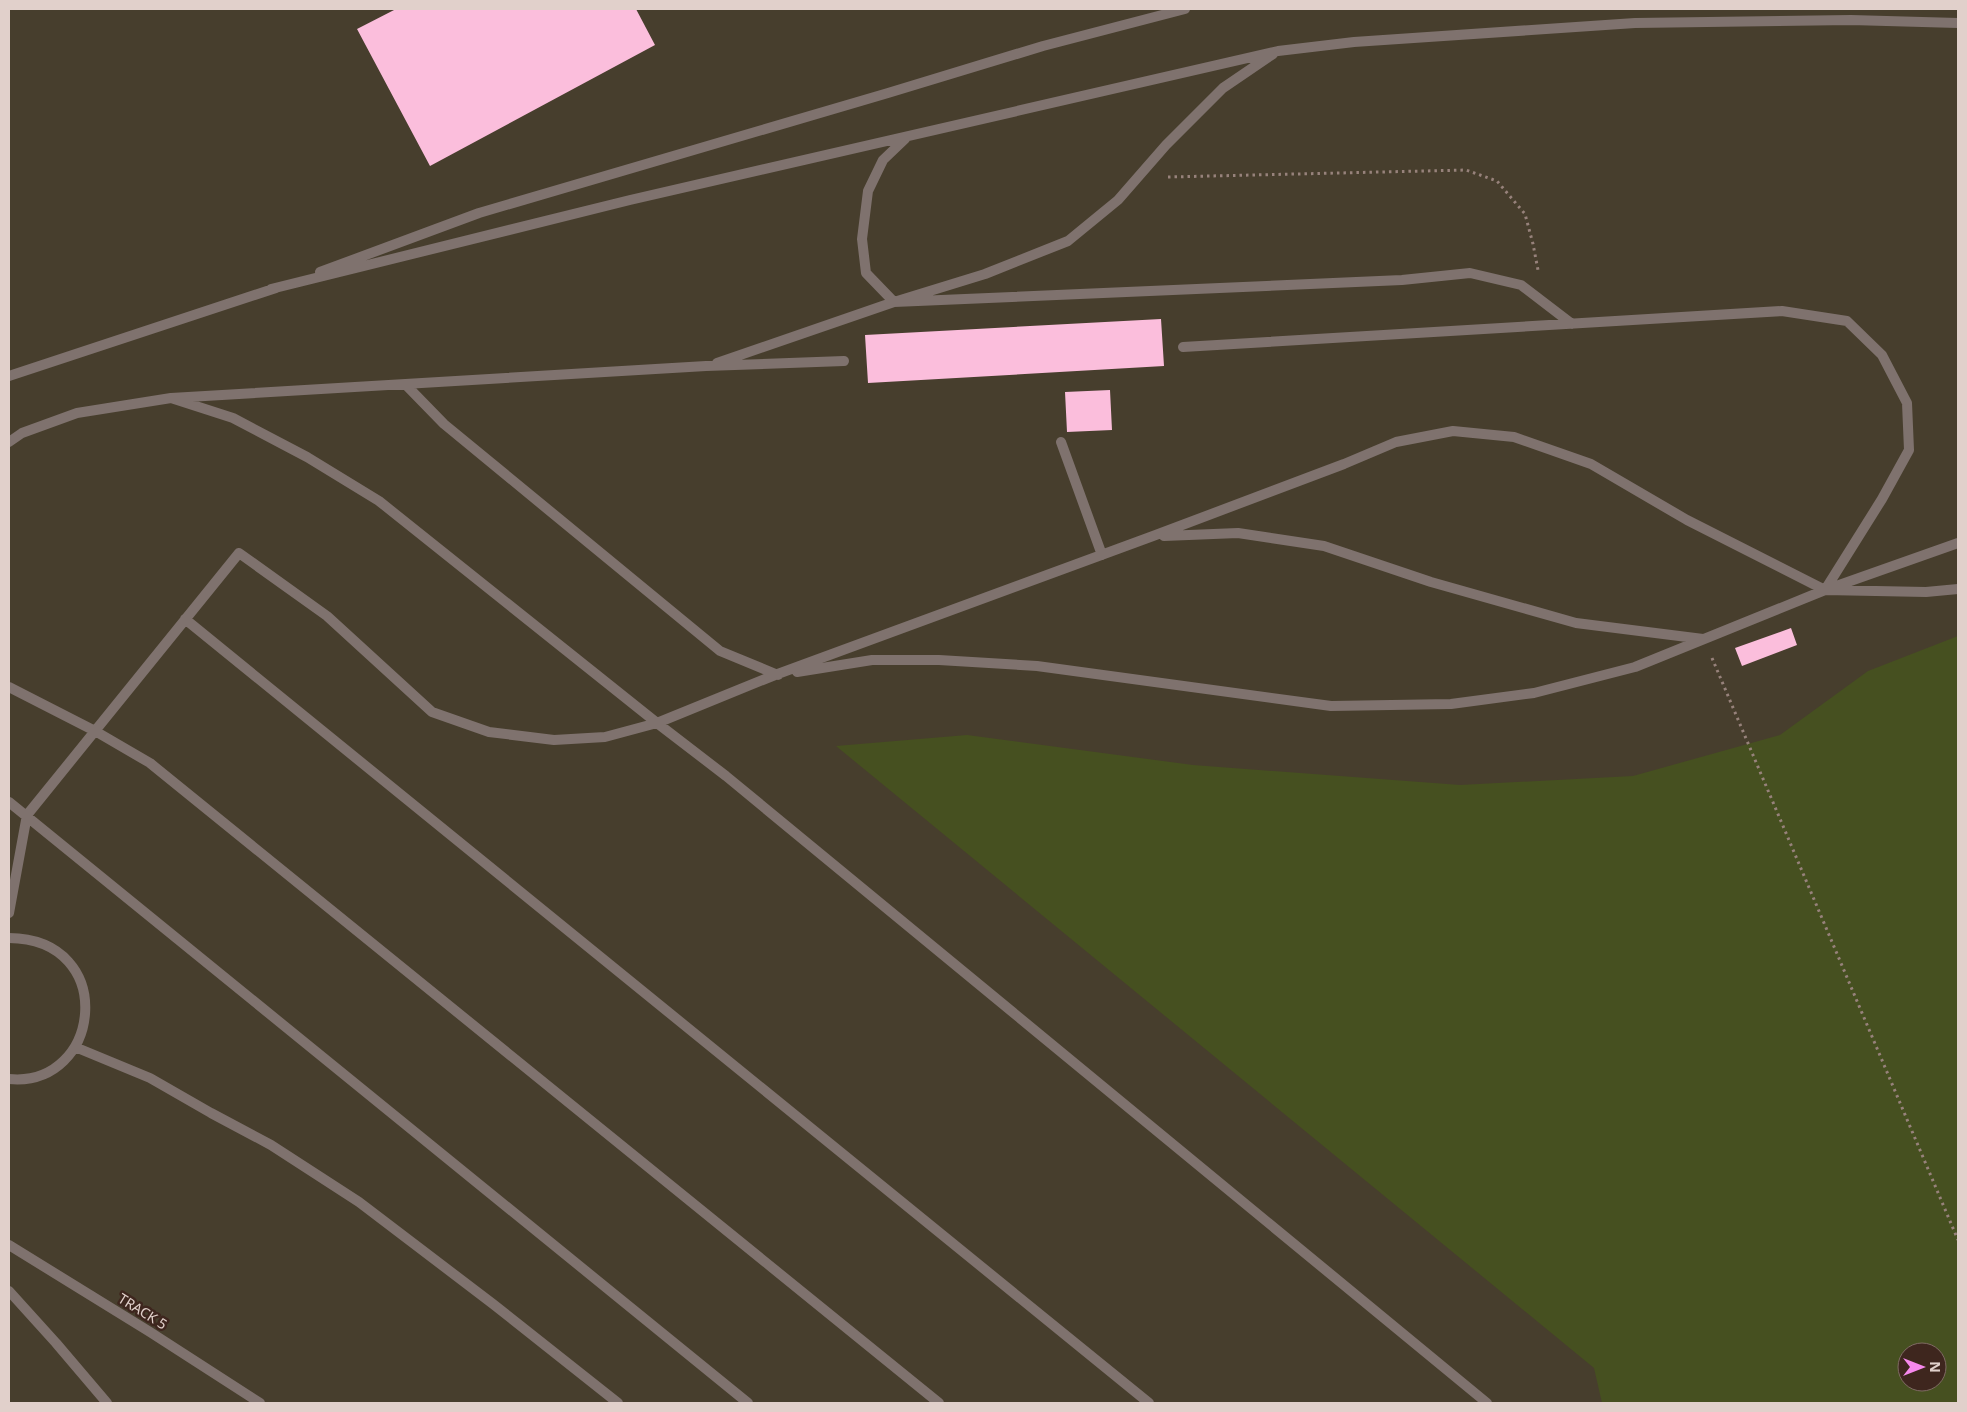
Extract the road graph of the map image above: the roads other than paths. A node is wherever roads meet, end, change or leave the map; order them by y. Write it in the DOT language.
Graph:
graph roads {
  1 [pos="1185,9"];
  2 [pos="1958,23"];
  3 [pos="1278,51"];
  4 [pos="906,138"];
  5 [pos="271,290"];
  6 [pos="894,302"];
  7 [pos="1572,324"];
  8 [pos="1183,347"];
  9 [pos="844,361"];
  10 [pos="706,366"];
  11 [pos="9,376"];
  12 [pos="406,385"];
  13 [pos="171,398"];
  14 [pos="9,442"];
  15 [pos="1061,442"];
  16 [pos="1153,536"];
  17 [pos="1958,543"];
  18 [pos="1102,555"];
  19 [pos="1958,589"];
  20 [pos="1825,590"];
  21 [pos="186,619"];
  22 [pos="1704,639"];
  23 [pos="775,675"];
  24 [pos="9,687"];
  25 [pos="657,723"];
  26 [pos="95,731"];
  27 [pos="9,802"];
  28 [pos="27,815"];
  29 [pos="9,912"];
  30 [pos="9,938"];
  31 [pos="75,1047"];
  32 [pos="9,1079"];
  33 [pos="9,1245"];
  34 [pos="9,1291"];
  35 [pos="107,1403"];
  36 [pos="260,1403"];
  37 [pos="618,1403"];
  38 [pos="748,1403"];
  39 [pos="940,1403"];
  40 [pos="1149,1403"];
  41 [pos="1487,1403"];
  1 -- 5 [label="lane"];
  2 -- 3 [label="lane"];
  3 -- 4 [label="lane"];
  3 -- 6 [label="lane"];
  4 -- 5 [label="lane"];
  4 -- 6 [label="lane"];
  5 -- 11 [label="lane"];
  6 -- 7 [label="lane"];
  6 -- 10 [label="lane"];
  7 -- 8 [label="lane"];
  7 -- 20 [label="lane"];
  9 -- 10 [label="lane"];
  10 -- 12 [label="lane"];
  12 -- 13 [label="lane"];
  12 -- 23 [label="lane"];
  13 -- 14 [label="lane"];
  13 -- 25 [label="lane"];
  15 -- 18 [label="lane"];
  16 -- 18 [label="lane"];
  16 -- 20 [label="lane"];
  16 -- 22 [label="lane"];
  17 -- 20 [label="lane"];
  18 -- 23 [label="lane"];
  19 -- 20 [label="lane"];
  20 -- 22 [label="lane"];
  21 -- 25 [label="lane"];
  21 -- 26 [label="lane"];
  21 -- 40 [label="lane"];
  22 -- 23 [label="lane"];
  23 -- 25 [label="lane"];
  24 -- 26 [label="lane"];
  25 -- 41 [label="lane"];
  26 -- 28 [label="lane"];
  26 -- 39 [label="lane"];
  27 -- 28 [label="lane"];
  28 -- 29 [label="lane"];
  28 -- 38 [label="lane"];
  30 -- 31 [label="lane"];
  31 -- 32 [label="lane"];
  31 -- 37 [label="lane"];
  33 -- 36 [label="lane, TRACK 5"];
  34 -- 35 [label="lane"];
}
